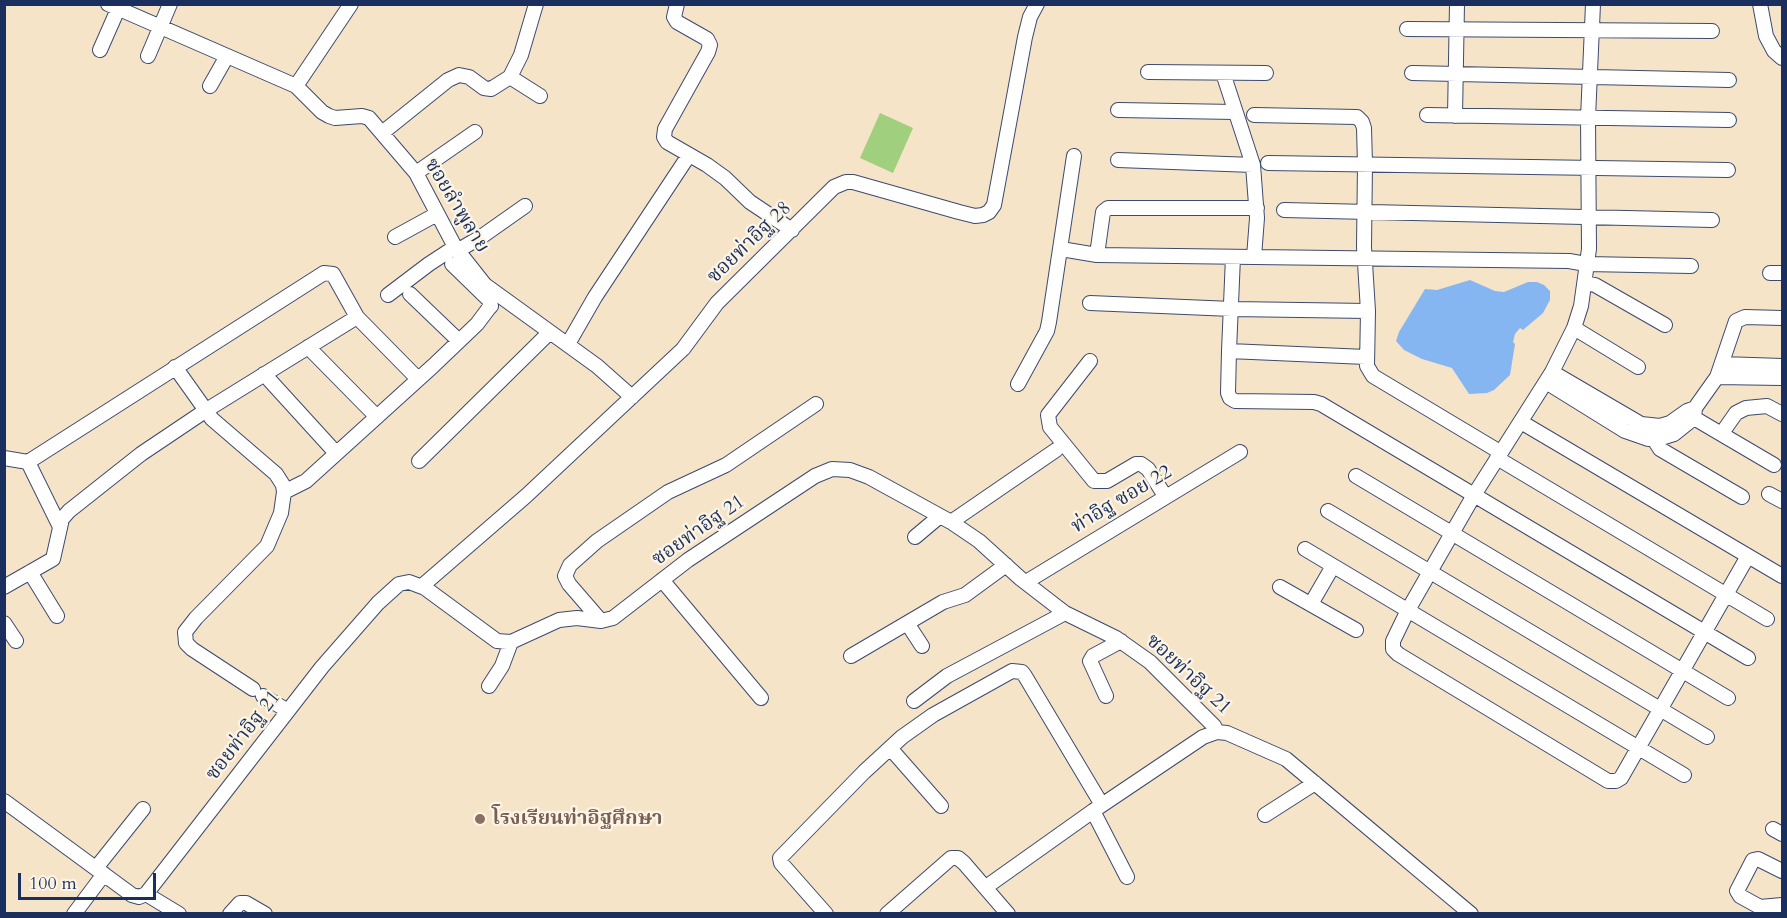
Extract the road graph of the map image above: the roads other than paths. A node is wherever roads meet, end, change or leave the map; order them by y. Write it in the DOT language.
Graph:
graph roads {
  1 [pos="170,4"];
  2 [pos="351,4"];
  3 [pos="536,4"];
  4 [pos="677,4"];
  5 [pos="1037,4"];
  6 [pos="1457,4"];
  7 [pos="1593,4"];
  8 [pos="1760,4"];
  9 [pos="113,7"];
  10 [pos="160,27"];
  11 [pos="1407,29"];
  12 [pos="1457,29"];
  13 [pos="1592,30"];
  14 [pos="1712,31"];
  15 [pos="100,50"];
  16 [pos="148,56"];
  17 [pos="227,56"];
  18 [pos="1782,58"];
  19 [pos="1148,72"];
  20 [pos="1223,73"];
  21 [pos="1266,73"];
  22 [pos="1412,73"];
  23 [pos="1456,74"];
  24 [pos="510,77"];
  25 [pos="1590,77"];
  26 [pos="1730,80"];
  27 [pos="210,86"];
  28 [pos="296,86"];
  29 [pos="540,96"];
  30 [pos="1118,110"];
  31 [pos="1235,112"];
  32 [pos="1254,115"];
  33 [pos="1427,116"];
  34 [pos="1455,116"];
  35 [pos="1588,118"];
  36 [pos="1729,120"];
  37 [pos="475,132"];
  38 [pos="382,133"];
  39 [pos="689,155"];
  40 [pos="1074,156"];
  41 [pos="1118,160"];
  42 [pos="1261,164"];
  43 [pos="1365,164"];
  44 [pos="1588,168"];
  45 [pos="1728,170"];
  46 [pos="416,173"];
  47 [pos="525,206"];
  48 [pos="1257,208"];
  49 [pos="1284,210"];
  50 [pos="1364,212"];
  51 [pos="437,214"];
  52 [pos="1588,216"];
  53 [pos="1712,220"];
  54 [pos="792,230"];
  55 [pos="395,237"];
  56 [pos="1062,249"];
  57 [pos="455,254"];
  58 [pos="1097,255"];
  59 [pos="1233,257"];
  60 [pos="1254,257"];
  61 [pos="1365,258"];
  62 [pos="1586,264"];
  63 [pos="1691,266"];
  64 [pos="1585,283"];
  65 [pos="410,294"];
  66 [pos="388,295"];
  67 [pos="1090,303"];
  68 [pos="1232,309"];
  69 [pos="1368,311"];
  70 [pos="357,317"];
  71 [pos="1782,318"];
  72 [pos="1665,326"];
  73 [pos="1574,328"];
  74 [pos="550,332"];
  75 [pos="459,341"];
  76 [pos="568,344"];
  77 [pos="308,347"];
  78 [pos="1229,351"];
  79 [pos="1366,357"];
  80 [pos="1090,361"];
  81 [pos="1722,364"];
  82 [pos="1782,366"];
  83 [pos="175,367"];
  84 [pos="1638,368"];
  85 [pos="264,374"];
  86 [pos="1549,377"];
  87 [pos="1717,377"];
  88 [pos="1782,378"];
  89 [pos="418,379"];
  90 [pos="1018,384"];
  91 [pos="632,398"];
  92 [pos="816,404"];
  93 [pos="205,411"];
  94 [pos="1692,412"];
  95 [pos="1782,414"];
  96 [pos="376,416"];
  97 [pos="1521,422"];
  98 [pos="1722,433"];
  99 [pos="1653,438"];
  100 [pos="1056,450"];
  101 [pos="1240,452"];
  102 [pos="336,453"];
  103 [pos="1499,455"];
  104 [pos="4,459"];
  105 [pos="418,461"];
  106 [pos="28,462"];
  107 [pos="1774,465"];
  108 [pos="1356,476"];
  109 [pos="284,492"];
  110 [pos="1769,494"];
  111 [pos="1474,495"];
  112 [pos="1165,496"];
  113 [pos="1742,497"];
  114 [pos="1782,501"];
  115 [pos="1328,511"];
  116 [pos="945,519"];
  117 [pos="60,527"];
  118 [pos="1452,534"];
  119 [pos="915,537"];
  120 [pos="1305,549"];
  121 [pos="1748,556"];
  122 [pos="1006,565"];
  123 [pos="1334,566"];
  124 [pos="30,572"];
  125 [pos="1430,572"];
  126 [pos="1782,576"];
  127 [pos="662,580"];
  128 [pos="1026,582"];
  129 [pos="422,586"];
  130 [pos="4,587"];
  131 [pos="1280,587"];
  132 [pos="1726,594"];
  133 [pos="1311,604"];
  134 [pos="1408,610"];
  135 [pos="1065,614"];
  136 [pos="57,616"];
  137 [pos="1767,619"];
  138 [pos="601,621"];
  139 [pos="4,623"];
  140 [pos="907,623"];
  141 [pos="1356,630"];
  142 [pos="1704,632"];
  143 [pos="16,641"];
  144 [pos="1121,641"];
  145 [pos="512,642"];
  146 [pos="922,646"];
  147 [pos="851,656"];
  148 [pos="1748,658"];
  149 [pos="1682,670"];
  150 [pos="489,686"];
  151 [pos="1106,696"];
  152 [pos="761,698"];
  153 [pos="1728,698"];
  154 [pos="914,701"];
  155 [pos="1660,709"];
  156 [pos="288,711"];
  157 [pos="1217,732"];
  158 [pos="1707,737"];
  159 [pos="1638,747"];
  160 [pos="890,748"];
  161 [pos="1684,775"];
  162 [pos="1315,783"];
  163 [pos="4,801"];
  164 [pos="941,806"];
  165 [pos="1097,808"];
  166 [pos="143,809"];
  167 [pos="1265,815"];
  168 [pos="100,871"];
  169 [pos="1782,871"];
  170 [pos="1127,877"];
  171 [pos="986,888"];
  172 [pos="146,894"];
  173 [pos="1782,905"];
  174 [pos="74,914"];
  175 [pos="179,914"];
  176 [pos="231,914"];
  177 [pos="266,914"];
  178 [pos="826,914"];
  179 [pos="888,914"];
  180 [pos="1008,914"];
  181 [pos="1471,914"];
  1 -- 10 [label="street"];
  2 -- 28 [label="street"];
  3 -- 24 [label="street"];
  4 -- 39 [label="street"];
  5 -- 54 [label="street, ซอยท่าอิฐ 28"];
  6 -- 12 [label="street"];
  7 -- 13 [label="street"];
  8 -- 18 [label="street"];
  9 -- 10 [label="street, ซอยลำพูลาย"];
  9 -- 15 [label="street"];
  10 -- 16 [label="street"];
  10 -- 17 [label="street, ซอยลำพูลาย"];
  11 -- 12 [label="street"];
  12 -- 13 [label="street"];
  12 -- 23 [label="street"];
  13 -- 14 [label="street"];
  13 -- 25 [label="street"];
  17 -- 27 [label="street"];
  17 -- 28 [label="street, ซอยลำพูลาย"];
  19 -- 20 [label="street"];
  20 -- 21 [label="street"];
  20 -- 31 [label="street"];
  22 -- 23 [label="street"];
  23 -- 25 [label="street"];
  23 -- 34 [label="street"];
  24 -- 29 [label="street"];
  24 -- 38 [label="street"];
  25 -- 26 [label="street"];
  25 -- 35 [label="street"];
  28 -- 38 [label="street, ซอยลำพูลาย"];
  30 -- 31 [label="street"];
  31 -- 42 [label="street"];
  32 -- 43 [label="street"];
  33 -- 34 [label="street"];
  34 -- 35 [label="street"];
  35 -- 36 [label="street"];
  35 -- 44 [label="street"];
  37 -- 46 [label="street"];
  38 -- 46 [label="street, ซอยลำพูลาย"];
  39 -- 54 [label="street"];
  39 -- 76 [label="street"];
  40 -- 56 [label="street"];
  41 -- 42 [label="street"];
  42 -- 43 [label="street"];
  42 -- 48 [label="street"];
  43 -- 44 [label="street"];
  43 -- 50 [label="street"];
  44 -- 45 [label="street"];
  44 -- 52 [label="street"];
  46 -- 51 [label="street, ซอยลำพูลาย"];
  47 -- 57 [label="street"];
  48 -- 58 [label="street"];
  48 -- 60 [label="street"];
  49 -- 50 [label="street"];
  50 -- 52 [label="street"];
  50 -- 61 [label="street"];
  51 -- 55 [label="street"];
  51 -- 57 [label="street, ซอยลำพูลาย"];
  52 -- 53 [label="street"];
  52 -- 62 [label="street"];
  54 -- 91 [label="street, ซอยท่าอิฐ 28"];
  56 -- 58 [label="street"];
  56 -- 90 [label="street"];
  57 -- 66 [label="street"];
  57 -- 74 [label="street, ซอยลำพูลาย"];
  57 -- 75 [label="street"];
  58 -- 59 [label="street"];
  59 -- 60 [label="street"];
  59 -- 68 [label="street"];
  60 -- 61 [label="street"];
  61 -- 62 [label="street"];
  61 -- 69 [label="street"];
  62 -- 63 [label="street"];
  62 -- 64 [label="street"];
  64 -- 72 [label="street"];
  64 -- 73 [label="street"];
  65 -- 75 [label="street"];
  67 -- 68 [label="street"];
  68 -- 69 [label="street"];
  68 -- 78 [label="street"];
  69 -- 79 [label="street"];
  70 -- 77 [label="street"];
  70 -- 83 [label="street"];
  70 -- 89 [label="street"];
  71 -- 81 [label="street"];
  73 -- 84 [label="street"];
  73 -- 86 [label="street"];
  74 -- 76 [label="street, ซอยลำพูลาย"];
  74 -- 105 [label="street"];
  75 -- 89 [label="street"];
  76 -- 91 [label="street, ซอยลำพูลาย"];
  77 -- 85 [label="street"];
  77 -- 96 [label="street"];
  78 -- 79 [label="street"];
  78 -- 111 [label="street"];
  79 -- 103 [label="street"];
  80 -- 112 [label="street"];
  81 -- 82 [label="street"];
  81 -- 87 [label="street"];
  83 -- 93 [label="street"];
  83 -- 106 [label="street"];
  85 -- 93 [label="street"];
  85 -- 102 [label="street"];
  86 -- 94 [label="street"];
  86 -- 97 [label="street"];
  86 -- 99 [label="street"];
  87 -- 88 [label="street"];
  87 -- 94 [label="street"];
  89 -- 96 [label="street"];
  91 -- 129 [label="street, ซอยท่าอิฐ 28"];
  92 -- 138 [label="street"];
  93 -- 109 [label="street"];
  93 -- 117 [label="street"];
  94 -- 98 [label="street"];
  94 -- 99 [label="street"];
  95 -- 98 [label="street"];
  96 -- 102 [label="street"];
  97 -- 103 [label="street"];
  97 -- 121 [label="street"];
  98 -- 107 [label="street"];
  99 -- 113 [label="street"];
  100 -- 116 [label="street"];
  101 -- 112 [label="street, ท่าอิฐ ซอย 22"];
  102 -- 109 [label="street"];
  103 -- 111 [label="street"];
  103 -- 132 [label="street"];
  104 -- 106 [label="street"];
  106 -- 117 [label="street"];
  108 -- 118 [label="street"];
  109 -- 156 [label="street"];
  110 -- 114 [label="street"];
  111 -- 118 [label="street"];
  111 -- 142 [label="street"];
  112 -- 128 [label="street, ท่าอิฐ ซอย 22"];
  115 -- 125 [label="street"];
  116 -- 119 [label="street"];
  116 -- 122 [label="street, ซอยท่าอิฐ 21"];
  116 -- 127 [label="street, ซอยท่าอิฐ 21"];
  117 -- 124 [label="street"];
  118 -- 125 [label="street"];
  118 -- 149 [label="street"];
  120 -- 123 [label="street"];
  121 -- 126 [label="street"];
  121 -- 132 [label="street"];
  122 -- 128 [label="street, ซอยท่าอิฐ 21"];
  122 -- 140 [label="street"];
  123 -- 133 [label="street"];
  123 -- 134 [label="street"];
  124 -- 130 [label="street"];
  124 -- 136 [label="street"];
  125 -- 134 [label="street"];
  125 -- 155 [label="street"];
  127 -- 138 [label="street, ซอยท่าอิฐ 21"];
  127 -- 152 [label="street"];
  128 -- 135 [label="street, ซอยท่าอิฐ 21"];
  129 -- 145 [label="street"];
  129 -- 156 [label="street, ซอยท่าอิฐ 21"];
  131 -- 133 [label="street"];
  132 -- 137 [label="street"];
  132 -- 142 [label="street"];
  133 -- 141 [label="street"];
  134 -- 159 [label="street"];
  134 -- 159 [label="street"];
  135 -- 144 [label="street, ซอยท่าอิฐ 21"];
  135 -- 154 [label="street"];
  138 -- 145 [label="street"];
  139 -- 143 [label="street"];
  140 -- 146 [label="street"];
  140 -- 147 [label="street"];
  142 -- 148 [label="street"];
  142 -- 149 [label="street"];
  144 -- 151 [label="street"];
  144 -- 157 [label="street, ซอยท่าอิฐ 21"];
  145 -- 150 [label="street"];
  149 -- 153 [label="street"];
  149 -- 155 [label="street"];
  155 -- 158 [label="street"];
  155 -- 159 [label="street"];
  156 -- 172 [label="street, ซอยท่าอิฐ 21"];
  157 -- 162 [label="street, ซอยท่าอิฐ 21"];
  157 -- 165 [label="street"];
  159 -- 161 [label="street"];
  160 -- 164 [label="street"];
  160 -- 165 [label="street"];
  160 -- 178 [label="street"];
  162 -- 167 [label="street"];
  162 -- 181 [label="street, ซอยท่าอิฐ 21"];
  163 -- 168 [label="street"];
  165 -- 170 [label="street"];
  165 -- 171 [label="street"];
  166 -- 168 [label="street"];
  168 -- 172 [label="street"];
  168 -- 174 [label="street"];
  169 -- 173 [label="street"];
  171 -- 179 [label="street"];
  171 -- 180 [label="street"];
  172 -- 175 [label="street"];
  176 -- 177 [label="street"];
}
